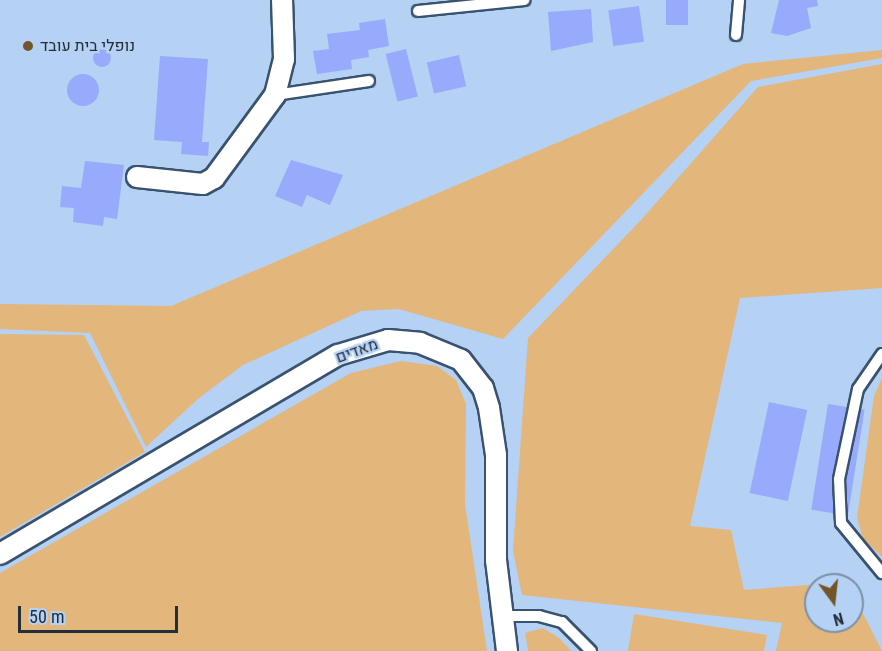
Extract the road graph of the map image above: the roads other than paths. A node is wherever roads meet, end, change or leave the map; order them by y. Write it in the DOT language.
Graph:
graph roads {
  1 [pos="282,0"];
  2 [pos="524,0"];
  3 [pos="739,0"];
  4 [pos="418,11"];
  5 [pos="736,35"];
  6 [pos="369,81"];
  7 [pos="275,95"];
  8 [pos="137,177"];
  9 [pos="882,354"];
  10 [pos="0,554"];
  11 [pos="882,573"];
  12 [pos="503,616"];
  13 [pos="507,651"];
  14 [pos="591,651"];
  1 -- 7 [label="street"];
  2 -- 4 [label="lane"];
  3 -- 5 [label="lane"];
  6 -- 7 [label="lane"];
  7 -- 8 [label="street"];
  9 -- 11 [label="lane"];
  10 -- 12 [label="street, מאדים"];
  12 -- 13 [label="street, מאדים"];
  12 -- 14 [label="lane"];
}
